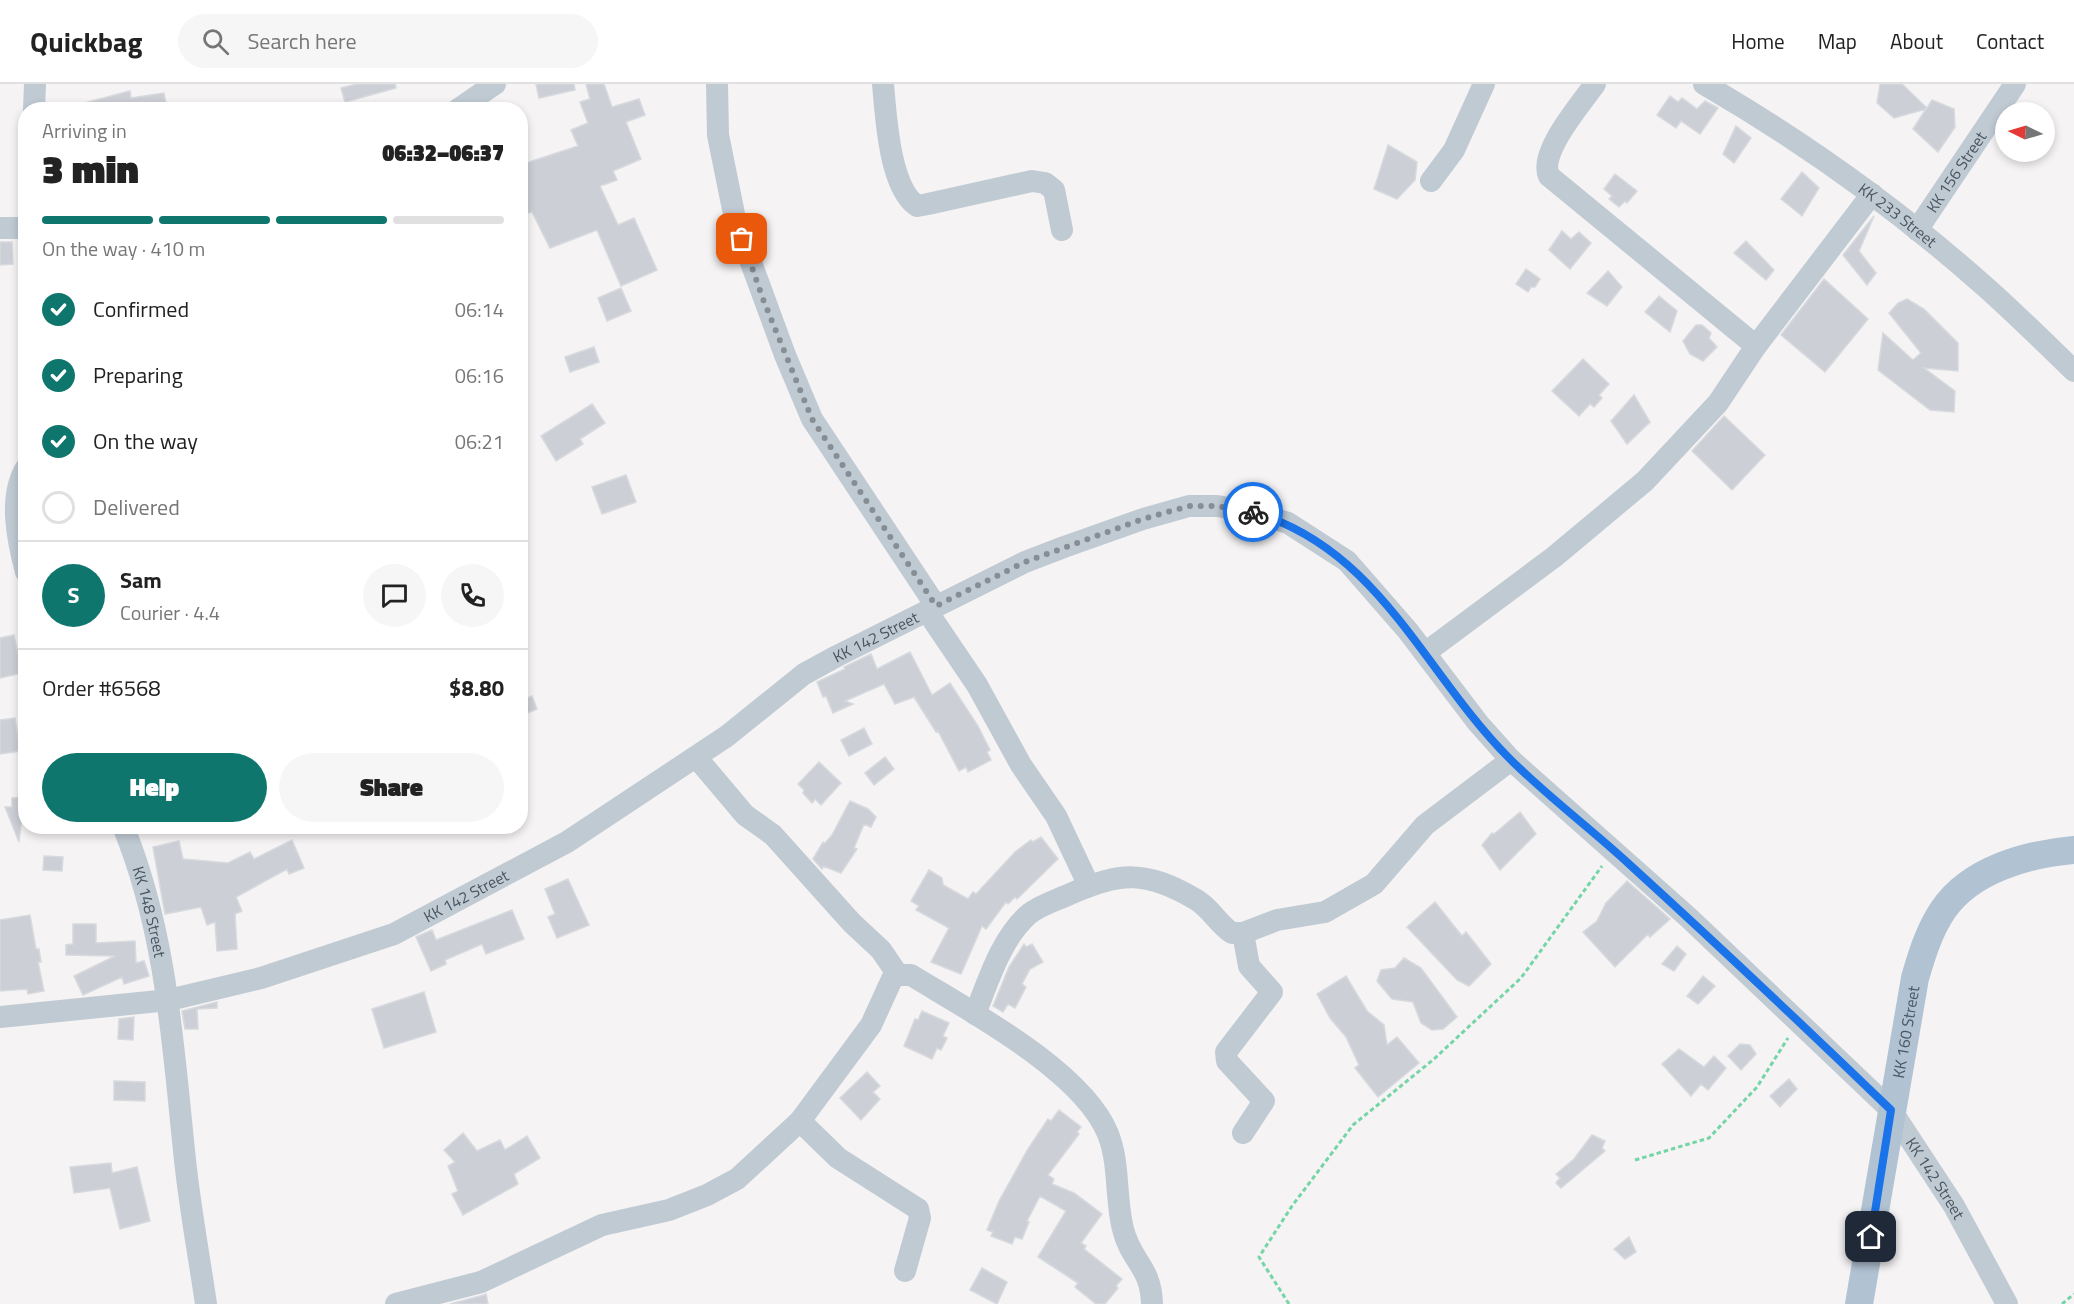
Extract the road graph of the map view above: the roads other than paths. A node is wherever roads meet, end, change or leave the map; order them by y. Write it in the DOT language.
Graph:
graph roads {
  1 [pos="35,84"];
  2 [pos="495,84"];
  3 [pos="717,84"];
  4 [pos="883,84"];
  5 [pos="1485,84"];
  6 [pos="1595,84"];
  7 [pos="1704,84"];
  8 [pos="2015,84"];
  9 [pos="34,102"];
  10 [pos="469,102"];
  11 [pos="1431,181"];
  12 [pos="1872,194"];
  13 [pos="0,228"];
  14 [pos="18,228"];
  15 [pos="1062,230"];
  16 [pos="1917,230"];
  17 [pos="1756,346"];
  18 [pos="2074,371"];
  19 [pos="18,487"];
  20 [pos="18,519"];
  21 [pos="932,608"];
  22 [pos="1425,653"];
  23 [pos="696,757"];
  24 [pos="1511,760"];
  25 [pos="126,834"];
  26 [pos="2074,850"];
  27 [pos="1089,886"];
  28 [pos="1242,933"];
  29 [pos="898,975"];
  30 [pos="169,1000"];
  31 [pos="975,1014"];
  32 [pos="0,1017"];
  33 [pos="1891,1110"];
  34 [pos="800,1121"];
  35 [pos="1243,1133"];
  36 [pos="905,1271"];
  37 [pos="206,1304"];
  38 [pos="396,1304"];
  39 [pos="1152,1304"];
  40 [pos="1859,1304"];
  41 [pos="2007,1304"];
  1 -- 9 [label="street"];
  2 -- 10 [label="street"];
  3 -- 21 [label="street"];
  4 -- 15 [label="street"];
  5 -- 11 [label="street"];
  6 -- 17 [label="street"];
  7 -- 12 [label="street, KK 233 Street"];
  8 -- 16 [label="street, KK 156 Street"];
  12 -- 16 [label="street, KK 233 Street"];
  12 -- 17 [label="street"];
  13 -- 14 [label="street"];
  16 -- 18 [label="street, KK 233 Street"];
  17 -- 22 [label="street"];
  19 -- 20 [label="street"];
  21 -- 22 [label="street, KK 142 Street"];
  21 -- 23 [label="street, KK 142 Street"];
  21 -- 27 [label="street"];
  22 -- 24 [label="street, KK 142 Street"];
  23 -- 29 [label="street"];
  23 -- 30 [label="street, KK 142 Street"];
  24 -- 28 [label="street"];
  24 -- 33 [label="street, KK 142 Street"];
  25 -- 30 [label="street, KK 148 Street"];
  26 -- 33 [label="main road, KK 160 Street"];
  27 -- 28 [label="street"];
  27 -- 31 [label="street"];
  28 -- 35 [label="street"];
  29 -- 31 [label="street"];
  29 -- 34 [label="street"];
  30 -- 32 [label="street, KK 142 Street"];
  30 -- 37 [label="street, KK 148 Street"];
  31 -- 39 [label="street"];
  33 -- 40 [label="main road, KK 160 Street"];
  33 -- 41 [label="street, KK 142 Street"];
  34 -- 36 [label="street"];
  34 -- 38 [label="street"];
}
